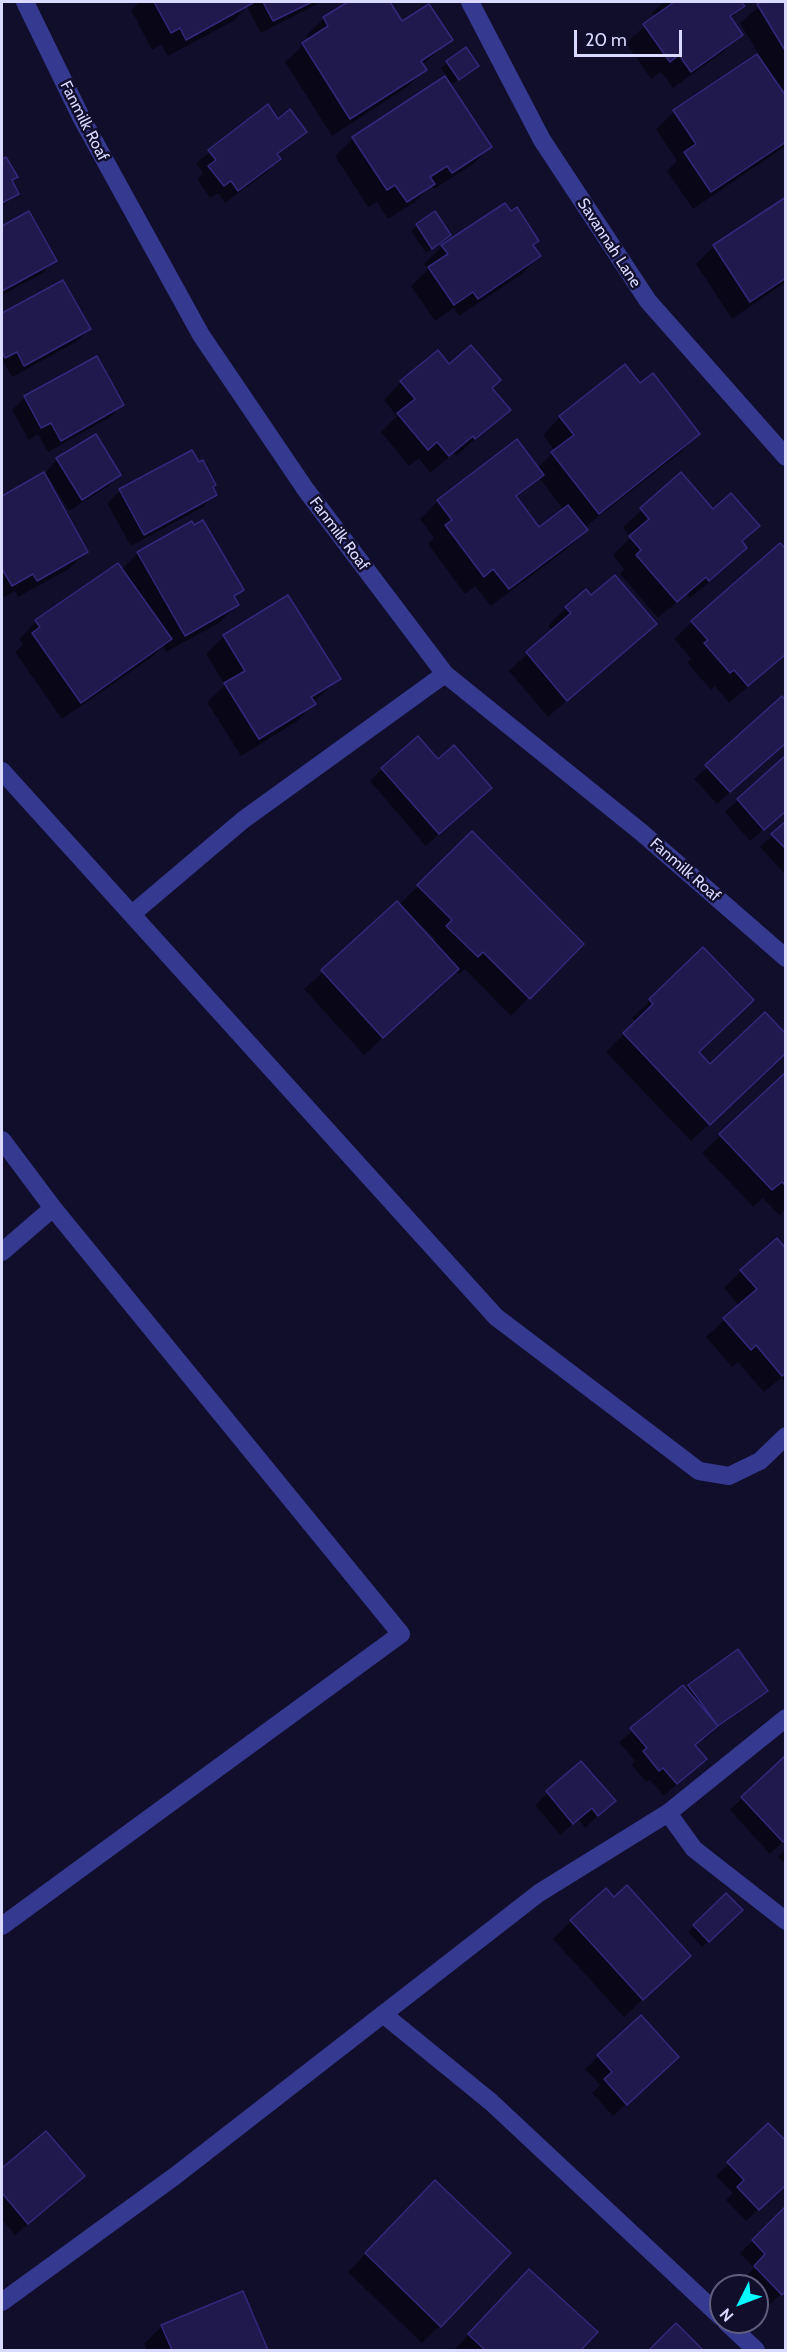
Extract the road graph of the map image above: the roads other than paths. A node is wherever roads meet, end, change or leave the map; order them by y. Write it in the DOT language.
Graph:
graph roads {
  1 [pos="26,2"];
  2 [pos="470,2"];
  3 [pos="785,454"];
  4 [pos="445,674"];
  5 [pos="2,771"];
  6 [pos="132,914"];
  7 [pos="786,958"];
  8 [pos="2,1140"];
  9 [pos="53,1208"];
  10 [pos="2,1252"];
  11 [pos="786,1436"];
  12 [pos="786,1718"];
  13 [pos="668,1813"];
  14 [pos="5,1917"];
  15 [pos="786,1921"];
  16 [pos="383,2014"];
  17 [pos="2,2302"];
  18 [pos="709,2306"];
  19 [pos="739,2334"];
  20 [pos="756,2350"];
  1 -- 4 [label="street, Fanmilk Roaf"];
  2 -- 3 [label="street, Savannah Lane"];
  4 -- 6 [label="street"];
  4 -- 7 [label="street, Fanmilk Roaf"];
  5 -- 6 [label="street"];
  6 -- 11 [label="street"];
  8 -- 9 [label="street"];
  9 -- 10 [label="street"];
  9 -- 14 [label="street"];
  12 -- 13 [label="street"];
  13 -- 15 [label="street"];
  13 -- 16 [label="street"];
  16 -- 17 [label="street"];
  16 -- 18 [label="street"];
  19 -- 20 [label="street"];
}
